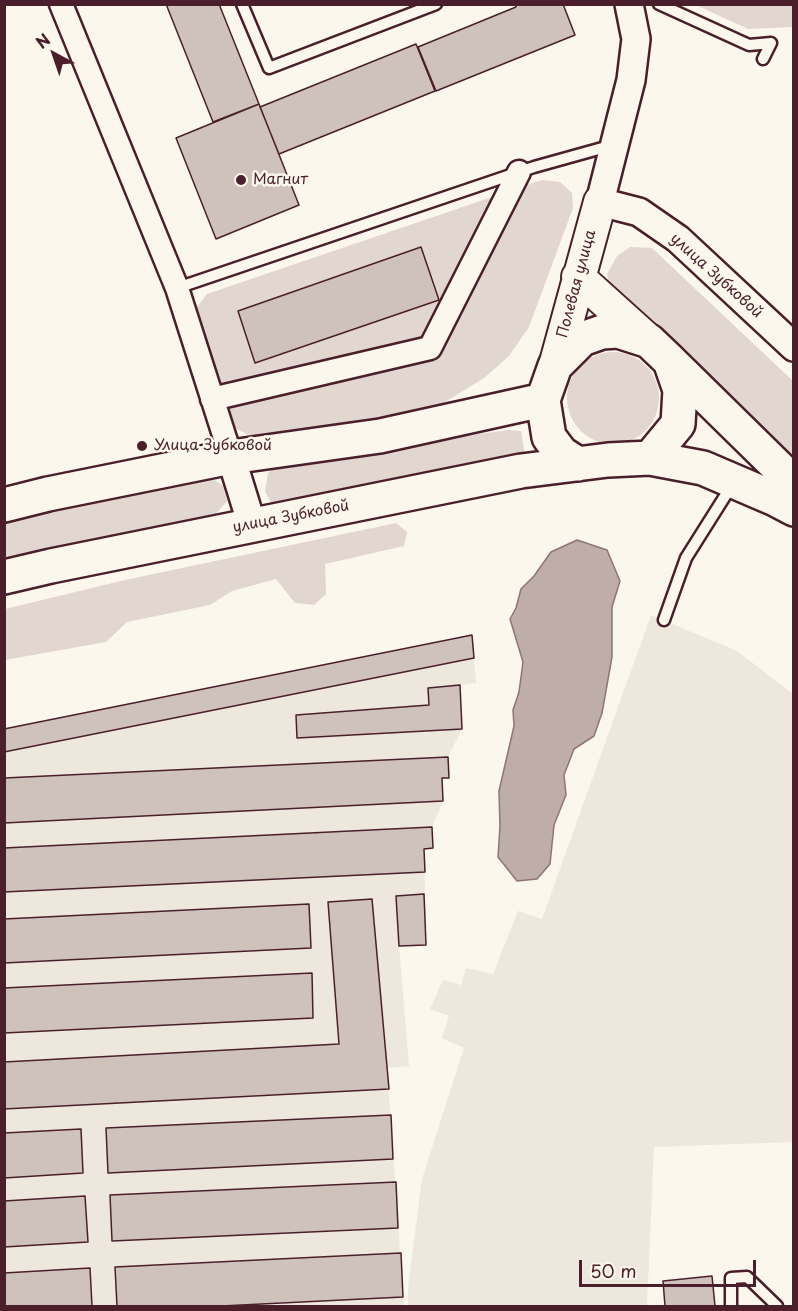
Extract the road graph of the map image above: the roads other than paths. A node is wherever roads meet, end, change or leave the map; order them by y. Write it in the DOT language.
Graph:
graph roads {
  1 [pos="61,4"];
  2 [pos="242,4"];
  3 [pos="436,4"];
  4 [pos="629,4"];
  5 [pos="659,4"];
  6 [pos="763,59"];
  7 [pos="613,145"];
  8 [pos="519,172"];
  9 [pos="600,202"];
  10 [pos="578,277"];
  11 [pos="177,288"];
  12 [pos="794,347"];
  13 [pos="659,351"];
  14 [pos="555,366"];
  15 [pos="212,399"];
  16 [pos="543,400"];
  17 [pos="231,457"];
  18 [pos="650,458"];
  19 [pos="578,464"];
  20 [pos="734,481"];
  21 [pos="794,487"];
  22 [pos="4,505"];
  23 [pos="794,509"];
  24 [pos="252,525"];
  25 [pos="4,577"];
  26 [pos="664,620"];
  27 [pos="731,1306"];
  28 [pos="777,1306"];
  1 -- 11 [label="street"];
  2 -- 3 [label="lane"];
  4 -- 7 [label="street"];
  5 -- 6 [label="lane"];
  7 -- 8 [label="lane"];
  7 -- 9 [label="street"];
  8 -- 11 [label="lane"];
  8 -- 15 [label="street"];
  9 -- 10 [label="main road, Полевая улица"];
  9 -- 12 [label="street, улица Зубковой"];
  10 -- 13 [label="main road"];
  10 -- 14 [label="main road, Полевая улица"];
  11 -- 15 [label="street"];
  13 -- 14 [label="main road"];
  13 -- 18 [label="main road"];
  13 -- 21 [label="main road"];
  14 -- 16 [label="main road"];
  15 -- 17 [label="street"];
  16 -- 17 [label="main road"];
  16 -- 19 [label="main road"];
  17 -- 22 [label="main road"];
  17 -- 24 [label="street"];
  18 -- 19 [label="main road, улица Зубковой"];
  18 -- 20 [label="main road, улица Зубковой"];
  19 -- 24 [label="main road, улица Зубковой"];
  20 -- 23 [label="main road, улица Зубковой"];
  20 -- 26 [label="lane"];
  24 -- 25 [label="main road, улица Зубковой"];
  27 -- 28 [label="lane"];
}
